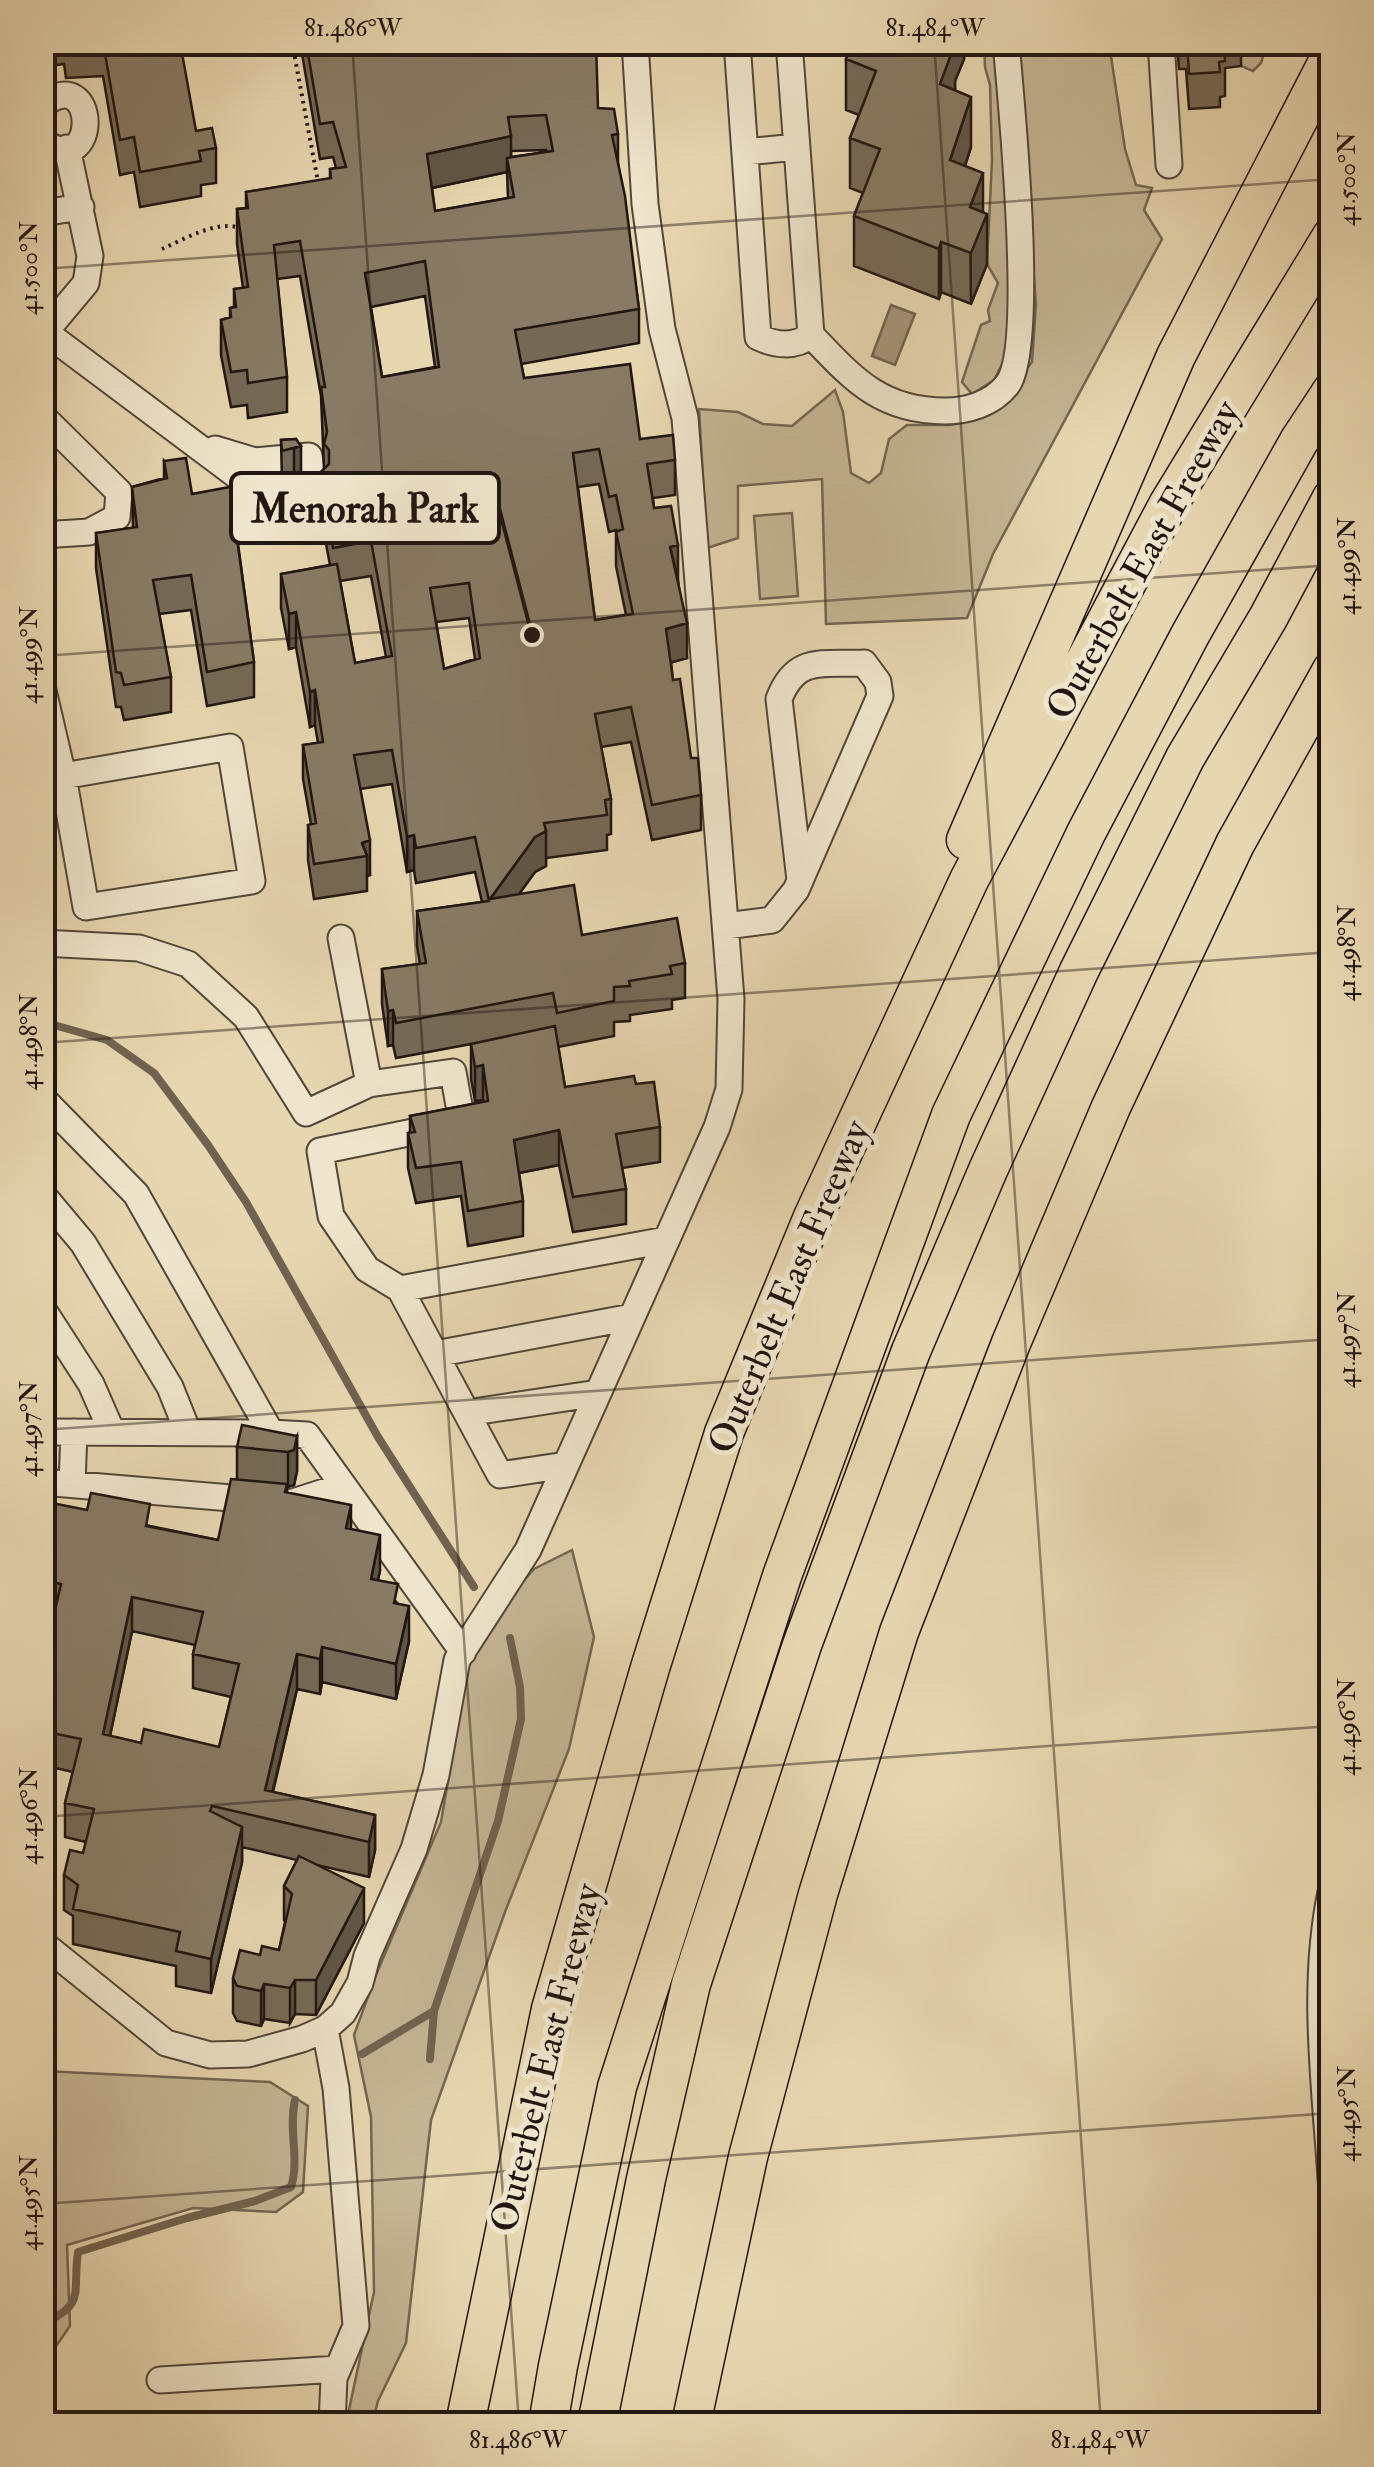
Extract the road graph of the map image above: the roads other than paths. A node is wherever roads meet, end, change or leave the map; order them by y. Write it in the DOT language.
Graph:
graph roads {
  1 [pos="635,42"];
  2 [pos="738,42"];
  3 [pos="789,42"];
  4 [pos="1006,42"];
  5 [pos="1161,42"];
  6 [pos="1332,54"];
  7 [pos="42,105"];
  8 [pos="54,144"];
  9 [pos="797,148"];
  10 [pos="745,152"];
  11 [pos="1169,165"];
  12 [pos="81,207"];
  13 [pos="42,214"];
  14 [pos="1332,236"];
  15 [pos="44,331"];
  16 [pos="811,334"];
  17 [pos="1332,391"];
  18 [pos="42,416"];
  19 [pos="191,442"];
  20 [pos="314,485"];
  21 [pos="1332,498"];
  22 [pos="288,499"];
  23 [pos="42,535"];
  24 [pos="1332,670"];
  25 [pos="42,686"];
  26 [pos="53,778"];
  27 [pos="800,880"];
  28 [pos="726,926"];
  29 [pos="341,938"];
  30 [pos="42,944"];
  31 [pos="369,1084"];
  32 [pos="42,1098"];
  33 [pos="306,1113"];
  34 [pos="320,1151"];
  35 [pos="42,1194"];
  36 [pos="813,1217"];
  37 [pos="666,1240"];
  38 [pos="400,1289"];
  39 [pos="42,1308"];
  40 [pos="632,1317"];
  41 [pos="435,1354"];
  42 [pos="598,1394"];
  43 [pos="466,1413"];
  44 [pos="42,1432"];
  45 [pos="74,1432"];
  46 [pos="112,1432"];
  47 [pos="188,1432"];
  48 [pos="271,1432"];
  49 [pos="566,1464"];
  50 [pos="42,1482"];
  51 [pos="72,1484"];
  52 [pos="343,1486"];
  53 [pos="463,1652"];
  54 [pos="1332,1887"];
  55 [pos="42,1943"];
  56 [pos="324,2029"];
  57 [pos="1332,2193"];
  58 [pos="338,2368"];
  59 [pos="160,2380"];
  60 [pos="332,2424"];
  61 [pos="464,2424"];
  62 [pos="548,2424"];
  63 [pos="598,2424"];
  64 [pos="691,2424"];
  1 -- 28 [label="street"];
  2 -- 10 [label="street"];
  3 -- 9 [label="street"];
  4 -- 16 [label="street"];
  5 -- 11 [label="street"];
  6 -- 36 [label="highway"];
  7 -- 8 [label="street"];
  8 -- 12 [label="street"];
  9 -- 10 [label="street"];
  9 -- 16 [label="street"];
  10 -- 16 [label="street"];
  12 -- 13 [label="street"];
  12 -- 15 [label="street"];
  14 -- 36 [label="highway, Outerbelt East Freeway"];
  15 -- 19 [label="street"];
  17 -- 62 [label="highway"];
  18 -- 23 [label="street"];
  19 -- 20 [label="street"];
  19 -- 22 [label="street"];
  21 -- 63 [label="highway"];
  24 -- 64 [label="highway"];
  25 -- 26 [label="street"];
  26 -- 26 [label="street"];
  27 -- 27 [label="street"];
  27 -- 28 [label="street"];
  28 -- 37 [label="street"];
  29 -- 31 [label="street"];
  30 -- 33 [label="street"];
  31 -- 33 [label="street"];
  31 -- 34 [label="street"];
  32 -- 48 [label="street"];
  33 -- 34 [label="street"];
  34 -- 38 [label="street"];
  35 -- 47 [label="street"];
  36 -- 61 [label="highway, Outerbelt East Freeway"];
  37 -- 38 [label="street"];
  37 -- 40 [label="street"];
  38 -- 41 [label="street"];
  39 -- 46 [label="street"];
  40 -- 41 [label="street"];
  40 -- 42 [label="street"];
  41 -- 43 [label="street"];
  42 -- 43 [label="street"];
  42 -- 49 [label="street"];
  43 -- 49 [label="street"];
  44 -- 45 [label="street"];
  45 -- 46 [label="street"];
  45 -- 51 [label="street"];
  46 -- 47 [label="street"];
  47 -- 48 [label="street"];
  48 -- 52 [label="street"];
  49 -- 53 [label="street"];
  50 -- 51 [label="street"];
  51 -- 52 [label="street"];
  52 -- 53 [label="street"];
  53 -- 56 [label="street"];
  54 -- 57 [label="street"];
  55 -- 56 [label="street"];
  56 -- 58 [label="street"];
  58 -- 59 [label="street"];
  58 -- 60 [label="street"];
}
